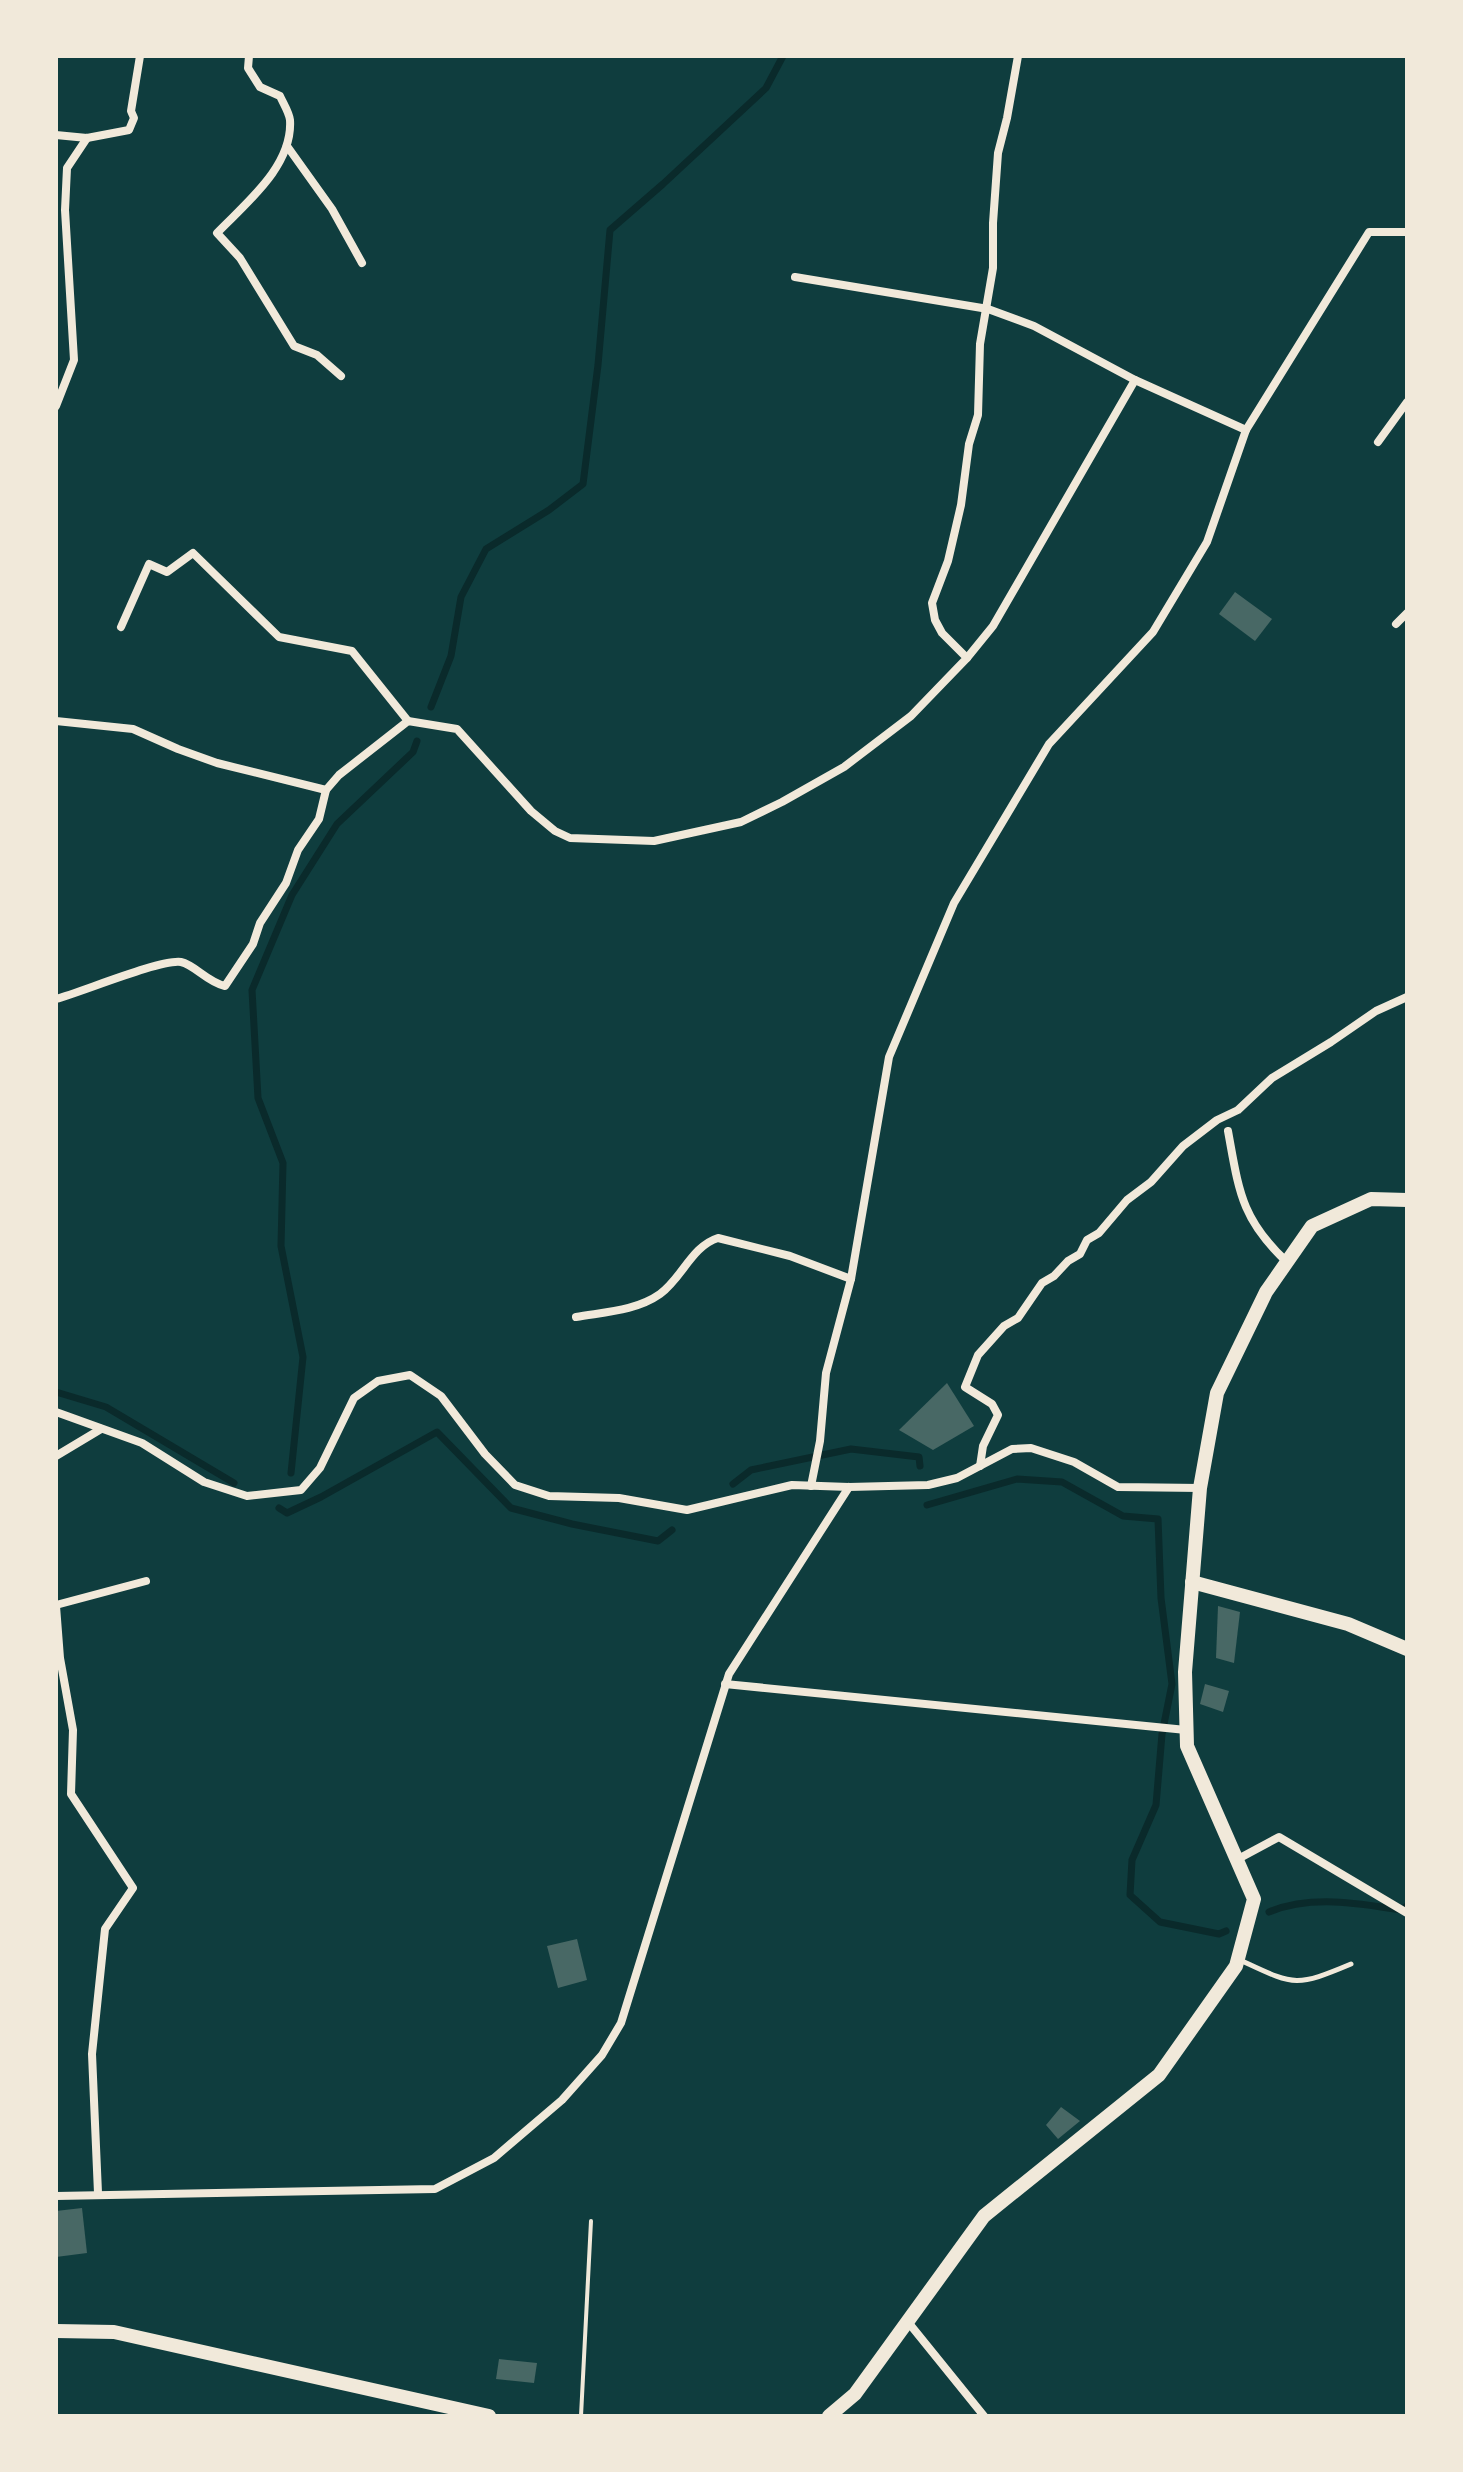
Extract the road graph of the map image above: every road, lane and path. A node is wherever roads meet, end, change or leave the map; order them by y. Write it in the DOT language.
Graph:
graph roads {
  1 [pos="140,56"];
  2 [pos="249,56"];
  3 [pos="1018,56"];
  4 [pos="56,135"];
  5 [pos="87,138"];
  6 [pos="287,146"];
  7 [pos="1407,232"];
  8 [pos="362,263"];
  9 [pos="795,277"];
  10 [pos="988,309"];
  11 [pos="341,376"];
  12 [pos="1135,380"];
  13 [pos="1407,402"];
  14 [pos="56,406"];
  15 [pos="1246,430"];
  16 [pos="1378,442"];
  17 [pos="1407,613"];
  18 [pos="1396,624"];
  19 [pos="121,627"];
  20 [pos="967,658"];
  21 [pos="56,721"];
  22 [pos="408,721"];
  23 [pos="326,790"];
  24 [pos="1407,997"];
  25 [pos="56,999"];
  26 [pos="1228,1131"];
  27 [pos="1407,1200"];
  28 [pos="1287,1262"];
  29 [pos="851,1279"];
  30 [pos="576,1317"];
  31 [pos="56,1412"];
  32 [pos="101,1429"];
  33 [pos="56,1456"];
  34 [pos="980,1466"];
  35 [pos="811,1486"];
  36 [pos="849,1487"];
  37 [pos="1200,1488"];
  38 [pos="146,1581"];
  39 [pos="1192,1582"];
  40 [pos="56,1606"];
  41 [pos="1407,1649"];
  42 [pos="725,1684"];
  43 [pos="1182,1730"];
  44 [pos="1238,1859"];
  45 [pos="1407,1913"];
  46 [pos="1238,1959"];
  47 [pos="1351,1964"];
  48 [pos="98,2193"];
  49 [pos="56,2196"];
  50 [pos="591,2221"];
  51 [pos="908,2322"];
  52 [pos="56,2331"];
  53 [pos="489,2416"];
  54 [pos="581,2416"];
  55 [pos="829,2416"];
  56 [pos="984,2416"];
  1 -- 5 [label="street"];
  2 -- 6 [label="street"];
  3 -- 10 [label="street"];
  4 -- 5 [label="street"];
  5 -- 14 [label="street"];
  6 -- 8 [label="street"];
  6 -- 11 [label="street"];
  7 -- 15 [label="street"];
  9 -- 10 [label="street"];
  10 -- 12 [label="street"];
  10 -- 20 [label="street"];
  12 -- 15 [label="street"];
  12 -- 20 [label="street"];
  13 -- 16 [label="street"];
  15 -- 29 [label="street"];
  17 -- 18 [label="street"];
  19 -- 22 [label="street"];
  20 -- 22 [label="street"];
  21 -- 23 [label="street"];
  22 -- 23 [label="street"];
  23 -- 25 [label="street"];
  24 -- 34 [label="street"];
  26 -- 28 [label="street"];
  27 -- 28 [label="main road"];
  28 -- 37 [label="main road"];
  29 -- 30 [label="street"];
  29 -- 35 [label="street"];
  31 -- 32 [label="street"];
  32 -- 33 [label="street"];
  32 -- 35 [label="street"];
  34 -- 36 [label="street"];
  34 -- 37 [label="street"];
  35 -- 36 [label="street"];
  36 -- 42 [label="street"];
  37 -- 39 [label="main road"];
  38 -- 40 [label="street"];
  39 -- 41 [label="main road"];
  39 -- 43 [label="main road"];
  40 -- 48 [label="street"];
  42 -- 43 [label="street"];
  42 -- 48 [label="street"];
  43 -- 44 [label="main road"];
  44 -- 45 [label="street"];
  44 -- 46 [label="main road"];
  46 -- 47 [label="lane"];
  46 -- 51 [label="main road"];
  48 -- 49 [label="street"];
  50 -- 54 [label="path"];
  51 -- 55 [label="main road"];
  51 -- 56 [label="street"];
  52 -- 53 [label="main road"];
}
